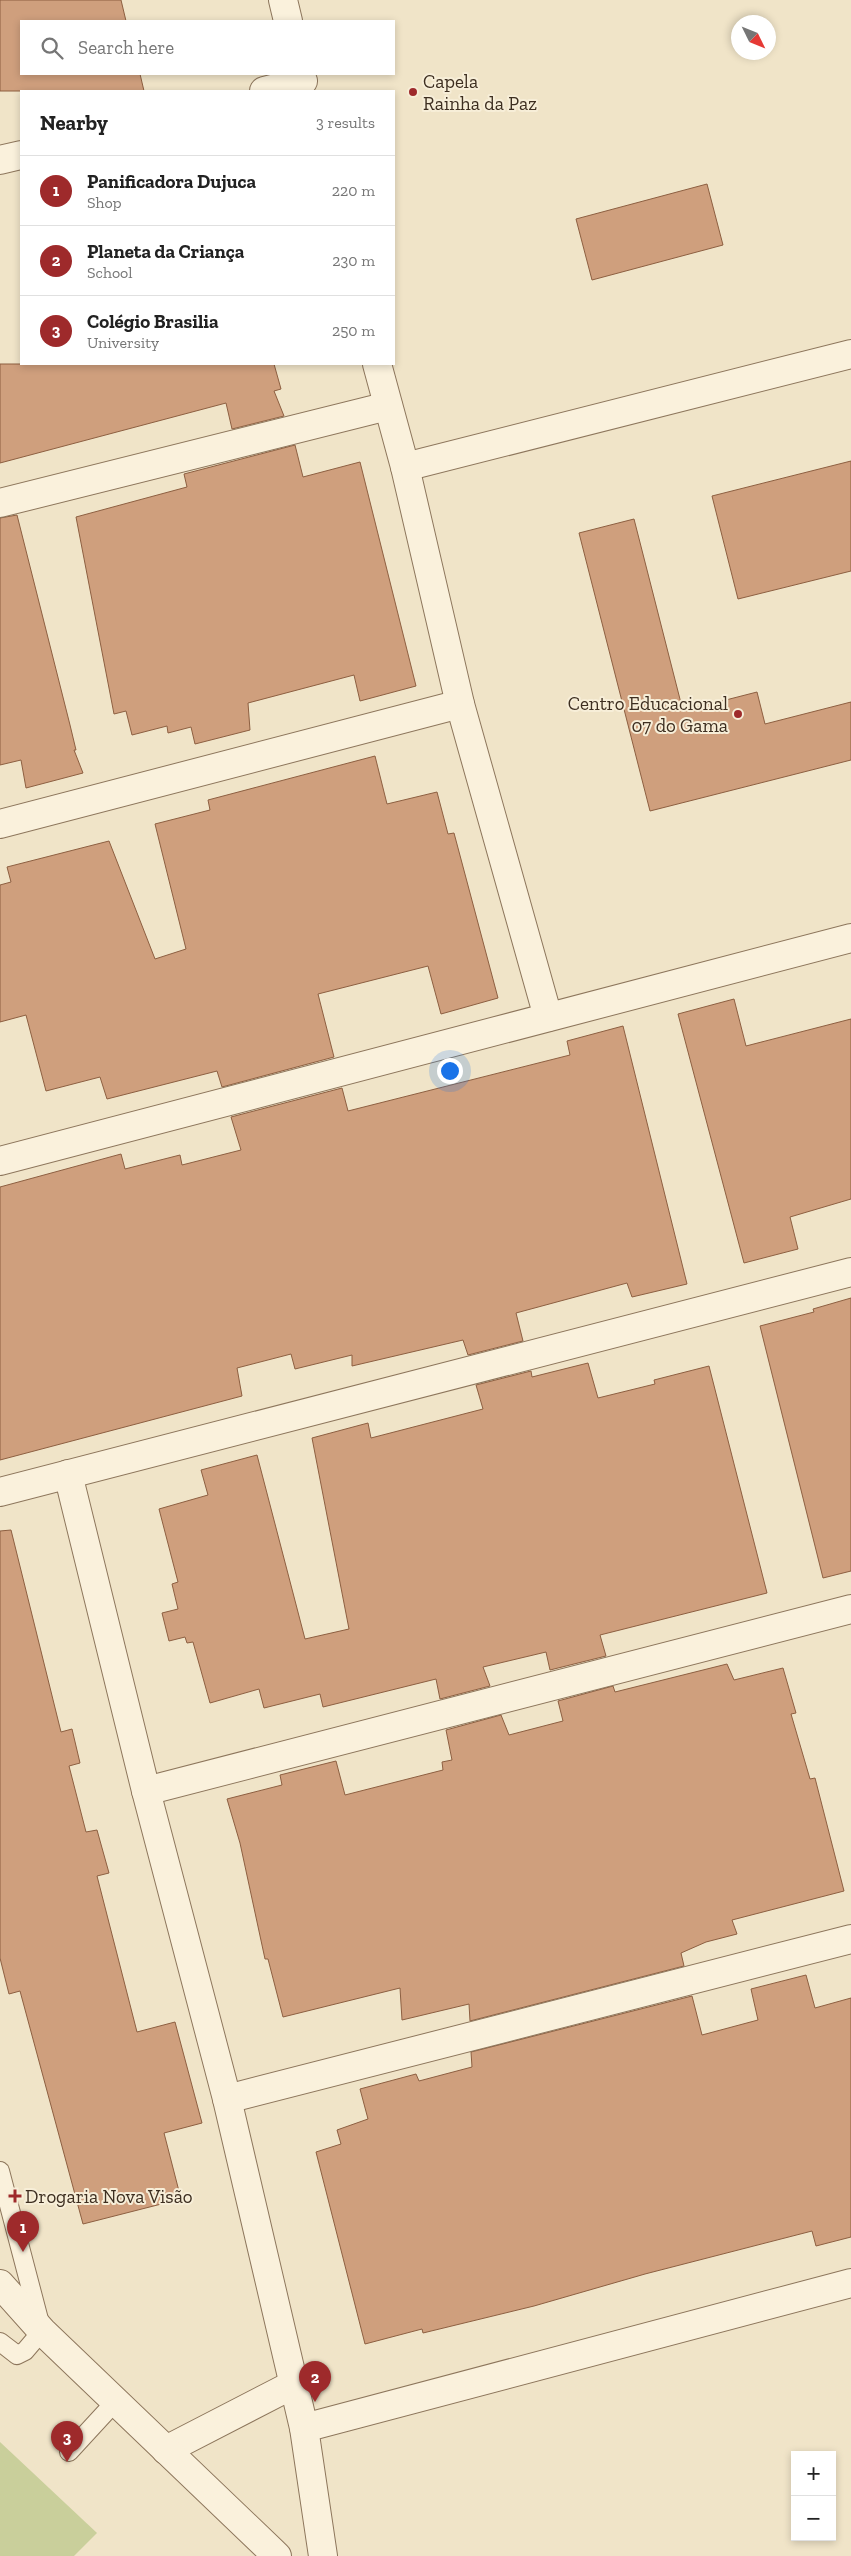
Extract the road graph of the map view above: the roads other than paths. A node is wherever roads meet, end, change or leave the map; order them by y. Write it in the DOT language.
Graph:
graph roads {
  1 [pos="283,0"];
  2 [pos="288,20"];
  3 [pos="303,82"];
  4 [pos="268,90"];
  5 [pos="20,155"];
  6 [pos="0,160"];
  7 [pos="851,354"];
  8 [pos="376,365"];
  9 [pos="388,406"];
  10 [pos="404,467"];
  11 [pos="0,503"];
  12 [pos="460,704"];
  13 [pos="0,824"];
  14 [pos="851,938"];
  15 [pos="548,1018"];
  16 [pos="0,1161"];
  17 [pos="851,1272"];
  18 [pos="68,1474"];
  19 [pos="0,1492"];
  20 [pos="851,1609"];
  21 [pos="146,1791"];
  22 [pos="851,1939"];
  23 [pos="227,2099"];
  24 [pos="0,2171"];
  25 [pos="851,2283"];
  26 [pos="0,2284"];
  27 [pos="42,2331"];
  28 [pos="0,2342"];
  29 [pos="292,2385"];
  30 [pos="115,2402"];
  31 [pos="304,2428"];
  32 [pos="166,2450"];
  33 [pos="69,2452"];
  34 [pos="277,2556"];
  35 [pos="323,2556"];
  1 -- 2 [label="street"];
  3 -- 4 [label="street"];
  5 -- 6 [label="street"];
  7 -- 10 [label="street"];
  8 -- 9 [label="street"];
  9 -- 10 [label="street"];
  9 -- 11 [label="street"];
  10 -- 12 [label="street"];
  12 -- 13 [label="street"];
  12 -- 15 [label="street"];
  14 -- 15 [label="street"];
  15 -- 16 [label="street"];
  17 -- 18 [label="street"];
  18 -- 19 [label="street"];
  18 -- 21 [label="street"];
  20 -- 21 [label="street"];
  21 -- 23 [label="street"];
  22 -- 23 [label="street"];
  23 -- 29 [label="street"];
  24 -- 27 [label="lane"];
  25 -- 31 [label="street"];
  26 -- 27 [label="street"];
  27 -- 28 [label="lane"];
  27 -- 30 [label="street"];
  29 -- 31 [label="street"];
  29 -- 32 [label="street"];
  30 -- 32 [label="street"];
  30 -- 33 [label="lane"];
  31 -- 35 [label="street"];
  32 -- 34 [label="street"];
}
